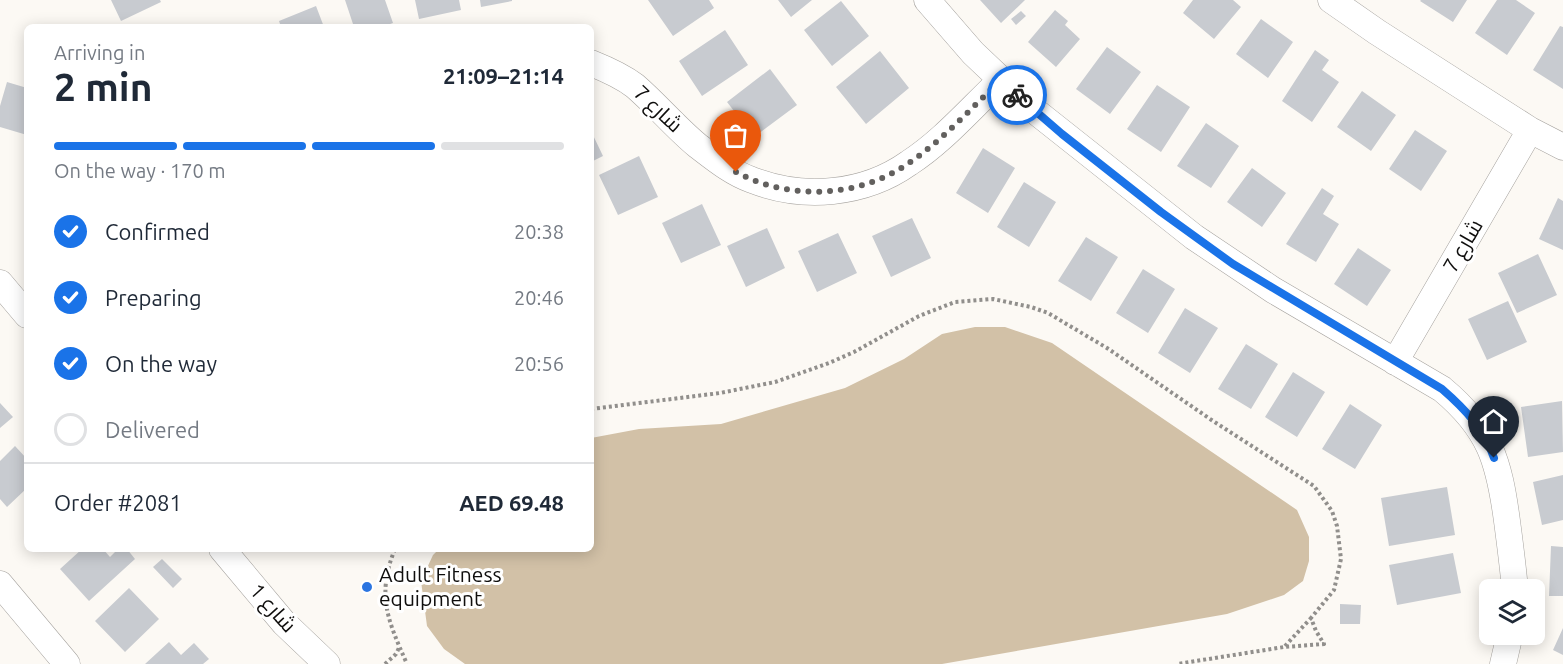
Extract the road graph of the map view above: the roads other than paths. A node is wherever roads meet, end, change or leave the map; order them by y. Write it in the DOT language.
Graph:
graph roads {
  1 [pos="927,0"];
  2 [pos="1331,0"];
  3 [pos="594,64"];
  4 [pos="1001,80"];
  5 [pos="1530,130"];
  6 [pos="1563,147"];
  7 [pos="0,283"];
  8 [pos="24,311"];
  9 [pos="1395,362"];
  10 [pos="232,552"];
  11 [pos="1514,579"];
  12 [pos="0,584"];
  13 [pos="1507,645"];
  14 [pos="67,664"];
  15 [pos="327,664"];
  16 [pos="1503,664"];
  1 -- 4 [label="street"];
  2 -- 5 [label="street"];
  3 -- 4 [label="street, شارع 7"];
  4 -- 9 [label="street"];
  5 -- 6 [label="street"];
  5 -- 9 [label="street, شارع 7"];
  7 -- 8 [label="street"];
  9 -- 11 [label="street"];
  10 -- 15 [label="street, شارع 1"];
  12 -- 14 [label="street"];
  13 -- 16 [label="street"];
}
